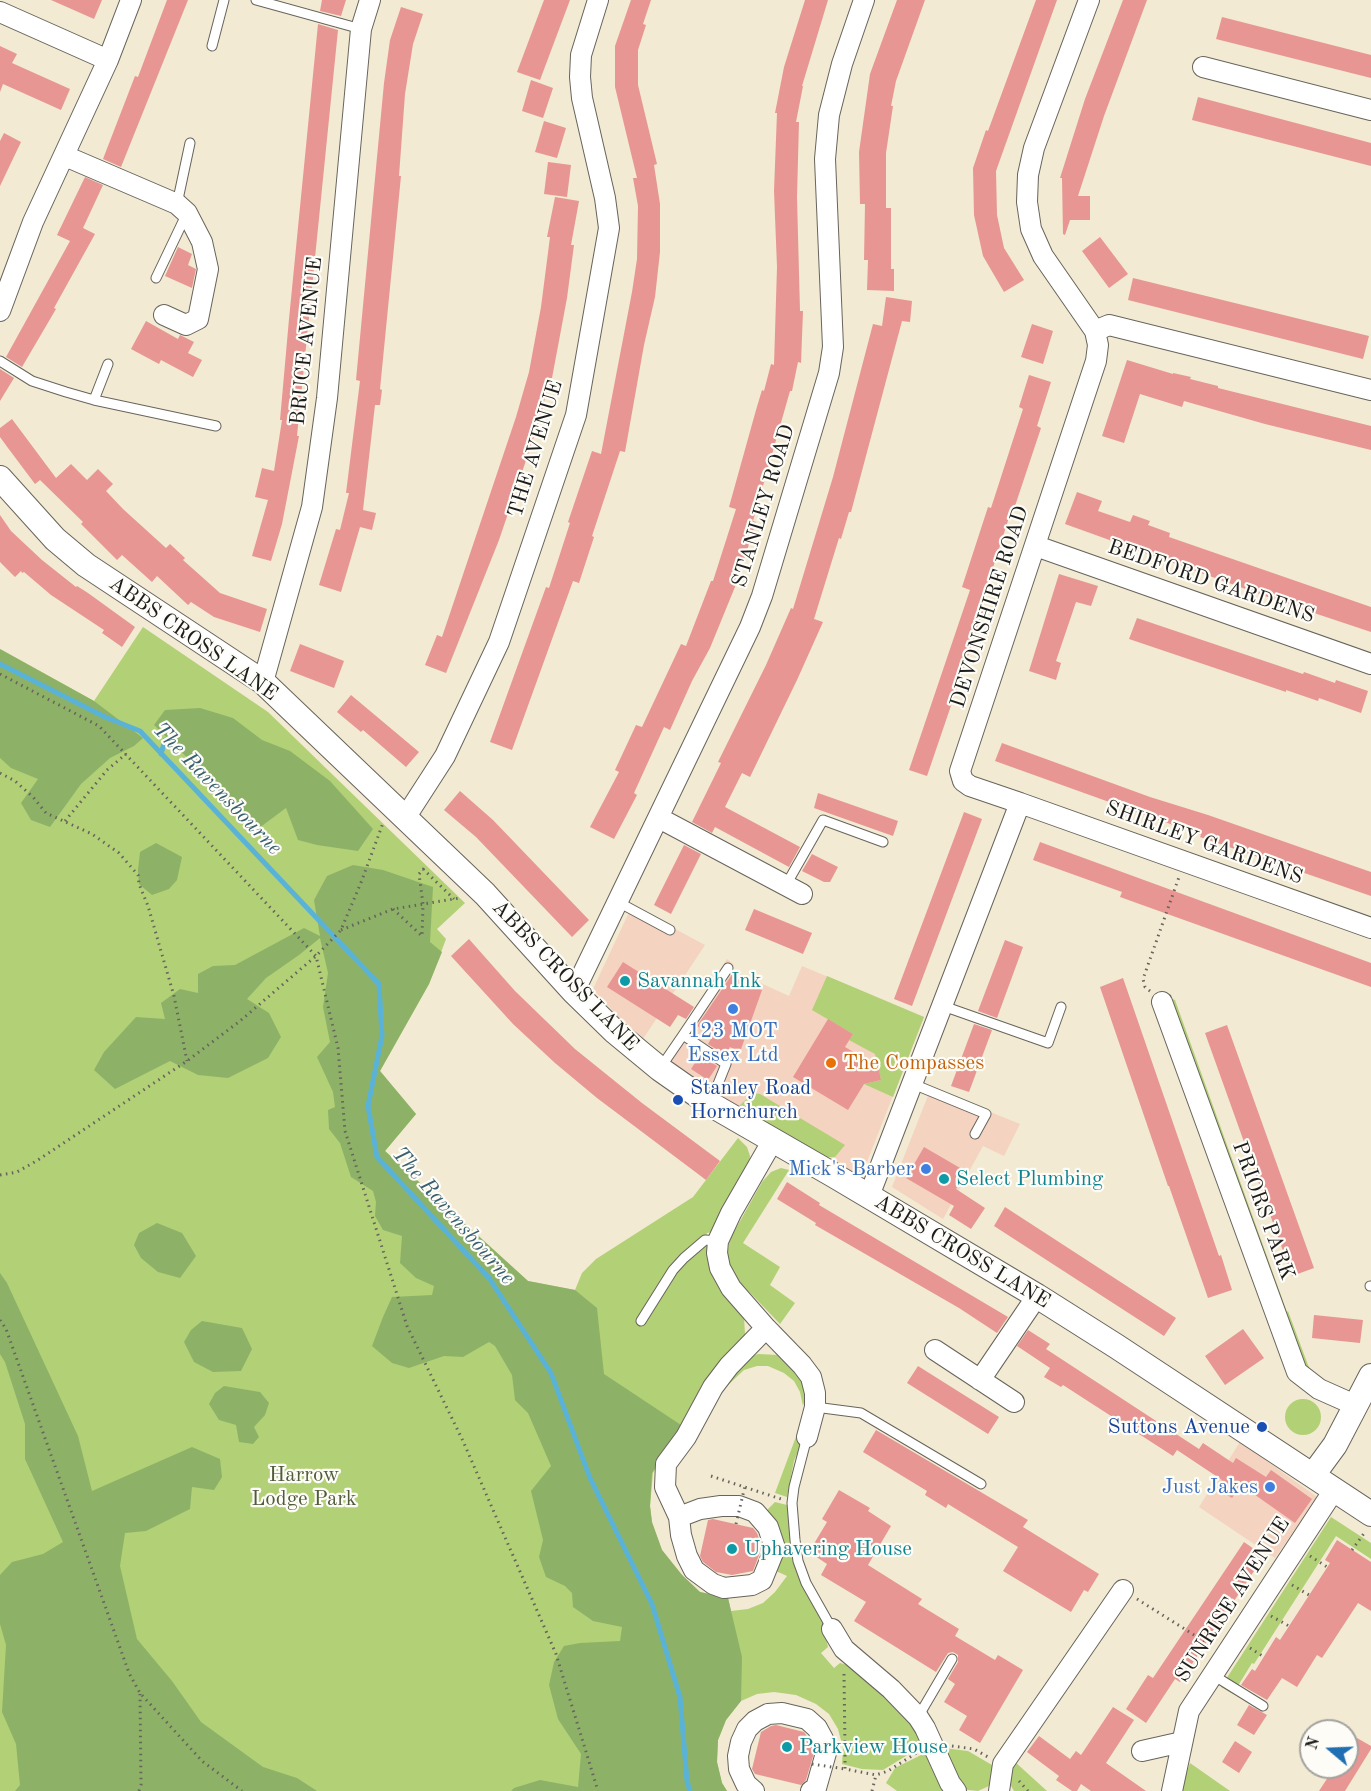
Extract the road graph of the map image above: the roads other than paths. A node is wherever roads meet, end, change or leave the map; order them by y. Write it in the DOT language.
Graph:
graph roads {
  1 [pos="131,0"];
  2 [pos="224,0"];
  3 [pos="256,0"];
  4 [pos="370,0"];
  5 [pos="598,0"];
  6 [pos="864,0"];
  7 [pos="1089,0"];
  8 [pos="0,12"];
  9 [pos="361,29"];
  10 [pos="212,46"];
  11 [pos="108,60"];
  12 [pos="1203,67"];
  13 [pos="1371,110"];
  14 [pos="190,143"];
  15 [pos="65,156"];
  16 [pos="182,209"];
  17 [pos="156,278"];
  18 [pos="2,303"];
  19 [pos="164,315"];
  20 [pos="1095,331"];
  21 [pos="0,361"];
  22 [pos="108,363"];
  23 [pos="1371,390"];
  24 [pos="94,400"];
  25 [pos="216,426"];
  26 [pos="0,478"];
  27 [pos="1036,546"];
  28 [pos="1371,664"];
  29 [pos="263,682"];
  30 [pos="1020,803"];
  31 [pos="398,811"];
  32 [pos="658,818"];
  33 [pos="883,842"];
  34 [pos="794,889"];
  35 [pos="618,902"];
  36 [pos="1371,928"];
  37 [pos="670,930"];
  38 [pos="728,968"];
  39 [pos="574,992"];
  40 [pos="1162,1002"];
  41 [pos="943,1006"];
  42 [pos="1061,1007"];
  43 [pos="683,1035"];
  44 [pos="660,1070"];
  45 [pos="913,1084"];
  46 [pos="710,1104"];
  47 [pos="975,1134"];
  48 [pos="773,1140"];
  49 [pos="869,1196"];
  50 [pos="718,1241"];
  51 [pos="1037,1296"];
  52 [pos="641,1321"];
  53 [pos="766,1328"];
  54 [pos="935,1350"];
  55 [pos="1371,1376"];
  56 [pos="980,1380"];
  57 [pos="1014,1402"];
  58 [pos="1355,1405"];
  59 [pos="815,1407"];
  60 [pos="807,1437"];
  61 [pos="1313,1475"];
  62 [pos="981,1484"];
  63 [pos="1334,1490"];
  64 [pos="1371,1514"];
  65 [pos="679,1516"];
  66 [pos="1123,1590"];
  67 [pos="832,1629"];
  68 [pos="952,1659"];
  69 [pos="1213,1675"];
  70 [pos="1263,1706"];
  71 [pos="918,1717"];
  72 [pos="1182,1742"];
  73 [pos="1142,1751"];
  74 [pos="816,1790"];
  75 [pos="754,1791"];
  76 [pos="956,1791"];
  77 [pos="999,1791"];
  78 [pos="1172,1791"];
  1 -- 11 [label="street"];
  2 -- 10 [label="lane"];
  3 -- 9 [label="lane"];
  4 -- 9 [label="street, BRUCE AVENUE"];
  5 -- 31 [label="street, THE AVENUE"];
  6 -- 32 [label="street, STANLEY ROAD"];
  7 -- 20 [label="street"];
  8 -- 11 [label="street"];
  9 -- 29 [label="street, BRUCE AVENUE"];
  11 -- 15 [label="street"];
  12 -- 13 [label="street"];
  14 -- 16 [label="lane"];
  15 -- 16 [label="street"];
  15 -- 18 [label="street"];
  16 -- 17 [label="lane"];
  16 -- 19 [label="street"];
  20 -- 23 [label="street"];
  20 -- 27 [label="street, DEVONSHIRE ROAD"];
  21 -- 24 [label="lane"];
  22 -- 24 [label="lane"];
  24 -- 25 [label="lane"];
  26 -- 29 [label="street, ABBS CROSS LANE"];
  27 -- 28 [label="street, BEDFORD GARDENS"];
  27 -- 30 [label="street, DEVONSHIRE ROAD"];
  29 -- 31 [label="street, ABBS CROSS LANE"];
  30 -- 36 [label="street, SHIRLEY GARDENS"];
  30 -- 41 [label="street"];
  31 -- 39 [label="street, ABBS CROSS LANE"];
  32 -- 34 [label="street"];
  32 -- 35 [label="street, STANLEY ROAD"];
  33 -- 34 [label="lane"];
  35 -- 37 [label="lane"];
  35 -- 39 [label="street, STANLEY ROAD"];
  38 -- 43 [label="lane"];
  39 -- 44 [label="street, ABBS CROSS LANE"];
  40 -- 58 [label="street, PRIORS PARK"];
  41 -- 42 [label="lane"];
  41 -- 45 [label="street"];
  43 -- 44 [label="lane"];
  43 -- 46 [label="lane"];
  44 -- 46 [label="street, ABBS CROSS LANE"];
  45 -- 47 [label="lane"];
  45 -- 49 [label="street"];
  46 -- 48 [label="street, ABBS CROSS LANE"];
  48 -- 49 [label="street, ABBS CROSS LANE"];
  48 -- 50 [label="street"];
  49 -- 51 [label="street, ABBS CROSS LANE"];
  50 -- 52 [label="lane"];
  50 -- 53 [label="street"];
  51 -- 56 [label="street"];
  51 -- 61 [label="street, ABBS CROSS LANE"];
  53 -- 59 [label="street"];
  53 -- 65 [label="street"];
  54 -- 56 [label="street"];
  55 -- 58 [label="street"];
  56 -- 57 [label="street"];
  58 -- 61 [label="street"];
  59 -- 60 [label="street"];
  59 -- 62 [label="lane"];
  60 -- 67 [label="lane"];
  61 -- 63 [label="street, ABBS CROSS LANE"];
  63 -- 64 [label="street, ABBS CROSS LANE"];
  63 -- 69 [label="street, SUNRISE AVENUE"];
  65 -- 65 [label="street"];
  66 -- 77 [label="street"];
  67 -- 71 [label="street"];
  68 -- 71 [label="lane"];
  69 -- 70 [label="lane"];
  69 -- 72 [label="street, SUNRISE AVENUE"];
  71 -- 76 [label="street"];
  72 -- 73 [label="street"];
  72 -- 78 [label="street, SUNRISE AVENUE"];
  74 -- 75 [label="street"];
}
